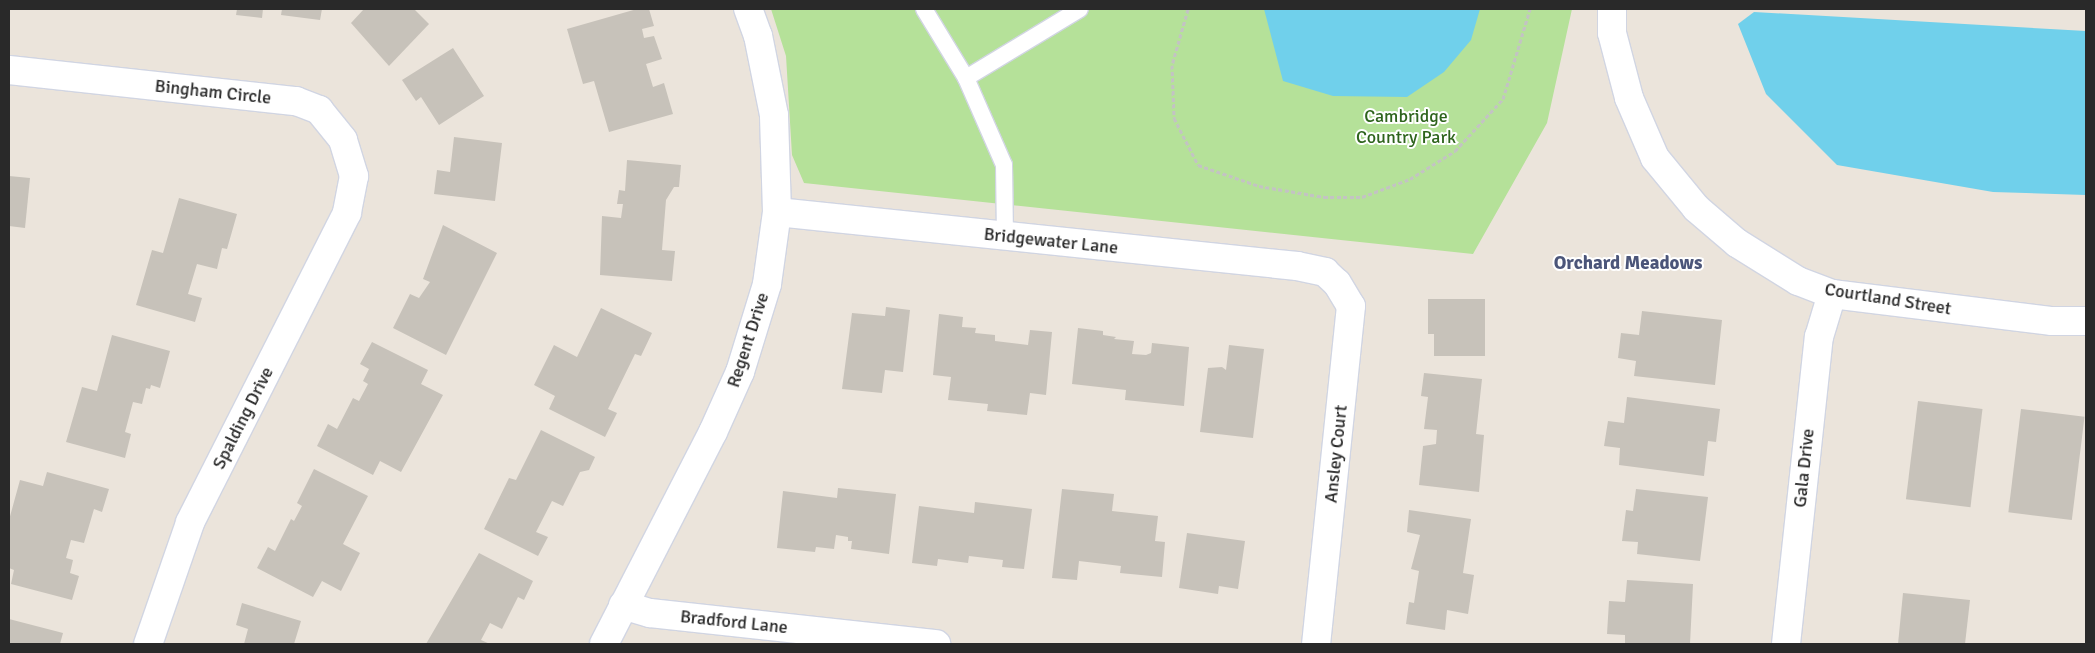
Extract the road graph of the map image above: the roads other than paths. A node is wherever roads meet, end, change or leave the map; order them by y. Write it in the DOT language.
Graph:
graph roads {
  1 [pos="748,9"];
  2 [pos="924,9"];
  3 [pos="1080,9"];
  4 [pos="1612,9"];
  5 [pos="9,70"];
  6 [pos="966,78"];
  7 [pos="350,197"];
  8 [pos="777,212"];
  9 [pos="1005,236"];
  10 [pos="1325,272"];
  11 [pos="1832,294"];
  12 [pos="2086,321"];
  13 [pos="623,605"];
  14 [pos="148,644"];
  15 [pos="604,644"];
  16 [pos="936,644"];
  17 [pos="1316,644"];
  18 [pos="1786,644"];
  1 -- 8 [label="street, Regent Drive"];
  2 -- 6 [label="lane"];
  3 -- 6 [label="lane"];
  4 -- 11 [label="street, Courtland Street"];
  5 -- 7 [label="street, Bingham Circle"];
  6 -- 9 [label="lane"];
  7 -- 14 [label="street, Spalding Drive"];
  8 -- 9 [label="street, Bridgewater Lane"];
  8 -- 13 [label="street, Regent Drive"];
  9 -- 10 [label="street, Bridgewater Lane"];
  10 -- 17 [label="street, Ansley Court"];
  11 -- 12 [label="street, Courtland Street"];
  11 -- 18 [label="street, Gala Drive"];
  13 -- 15 [label="street, Regent Drive"];
  13 -- 16 [label="street, Bradford Lane"];
}
